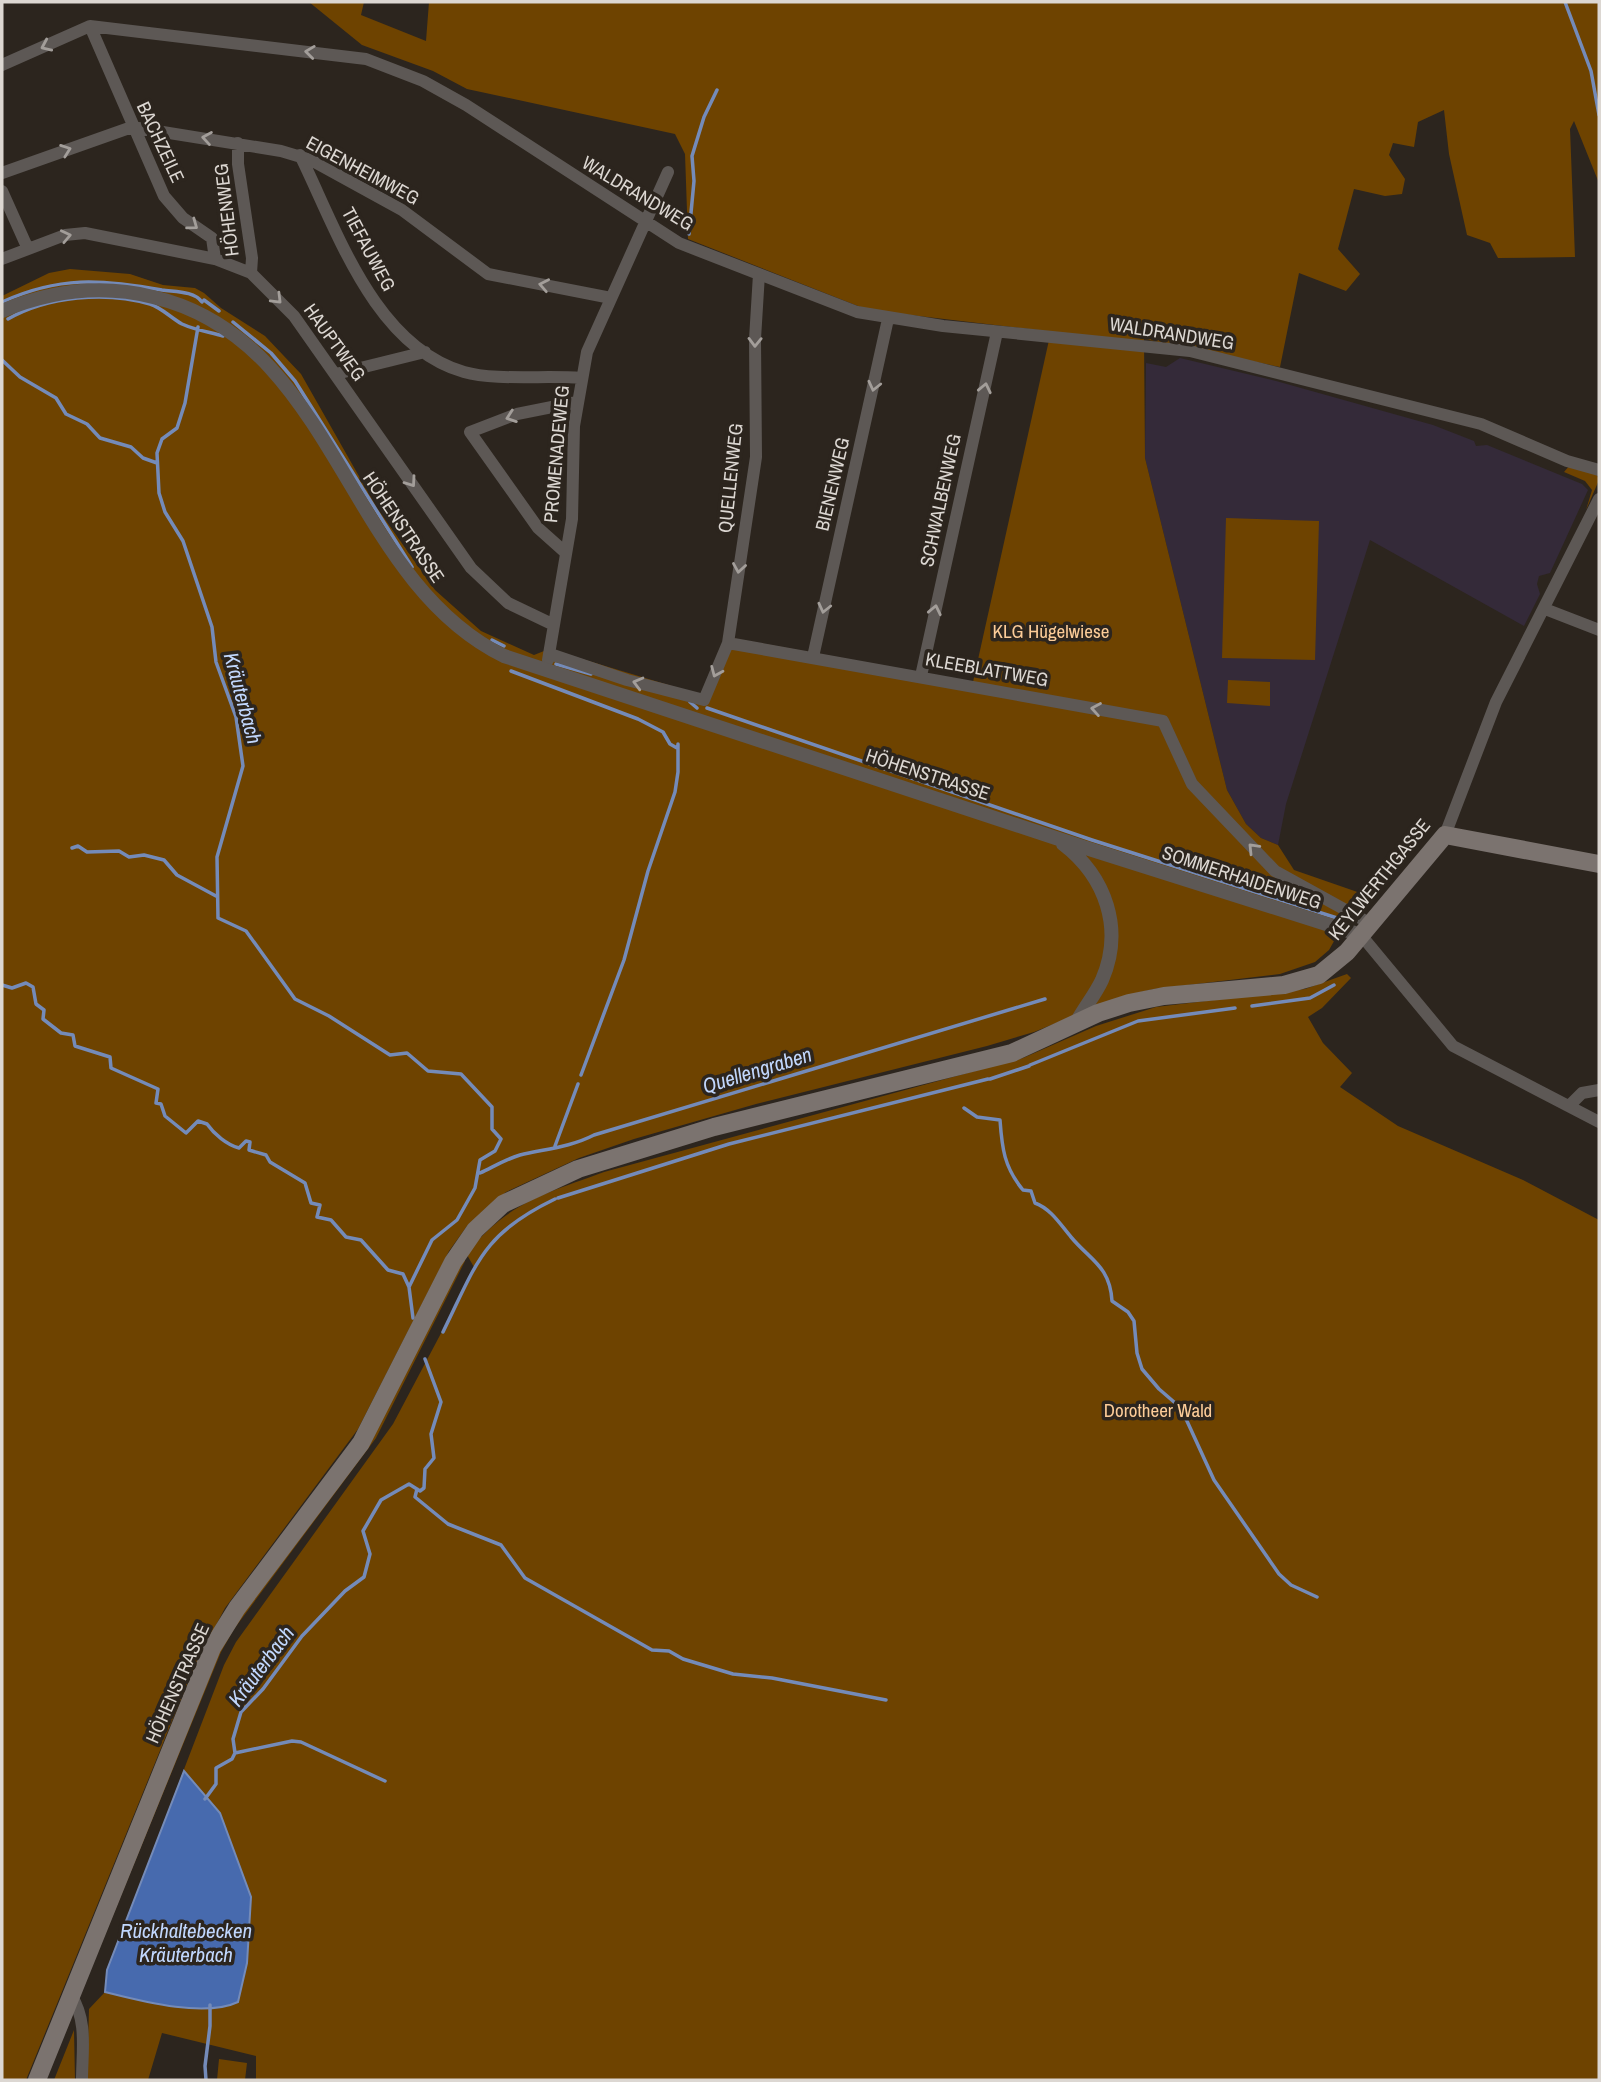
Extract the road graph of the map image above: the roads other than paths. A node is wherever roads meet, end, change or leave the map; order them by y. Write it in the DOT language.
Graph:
graph roads {
  1 [pos="90,26"];
  2 [pos="2,65"];
  3 [pos="132,127"];
  4 [pos="238,143"];
  5 [pos="300,155"];
  6 [pos="668,172"];
  7 [pos="2,173"];
  8 [pos="2,191"];
  9 [pos="645,223"];
  10 [pos="29,248"];
  11 [pos="2,259"];
  12 [pos="215,259"];
  13 [pos="250,273"];
  14 [pos="759,274"];
  15 [pos="611,298"];
  16 [pos="2,311"];
  17 [pos="888,319"];
  18 [pos="997,332"];
  19 [pos="425,352"];
  20 [pos="336,374"];
  21 [pos="582,378"];
  22 [pos="577,402"];
  23 [pos="1599,470"];
  24 [pos="1599,499"];
  25 [pos="566,552"];
  26 [pos="1545,609"];
  27 [pos="554,625"];
  28 [pos="1599,631"];
  29 [pos="728,643"];
  30 [pos="550,654"];
  31 [pos="813,657"];
  32 [pos="546,671"];
  33 [pos="921,676"];
  34 [pos="1446,835"];
  35 [pos="1057,838"];
  36 [pos="1599,864"];
  37 [pos="1366,929"];
  38 [pos="1076,1023"];
  39 [pos="1599,1090"];
  40 [pos="1570,1105"];
  41 [pos="1599,1122"];
  42 [pos="71,1995"];
  43 [pos="37,2080"];
  44 [pos="82,2080"];
  1 -- 2 [label="street, one-way"];
  1 -- 3 [label="street, BACHZEILE"];
  9 -- 1 [label="street, WALDRANDWEG, one-way"];
  4 -- 3 [label="street, EIGENHEIMWEG, one-way"];
  7 -- 3 [label="street, EIGENHEIMWEG, one-way"];
  3 -- 12 [label="street, BACHZEILE, one-way"];
  4 -- 5 [label="street, EIGENHEIMWEG"];
  4 -- 13 [label="street, HÖHENWEG"];
  15 -- 5 [label="street, EIGENHEIMWEG, one-way"];
  5 -- 19 [label="street, TIEFAUWEG"];
  6 -- 9 [label="street, PROMENADEWEG"];
  8 -- 10 [label="street"];
  9 -- 14 [label="street, WALDRANDWEG"];
  9 -- 15 [label="street, PROMENADEWEG"];
  10 -- 11 [label="street, HAUPTWEG"];
  10 -- 12 [label="street, HAUPTWEG, one-way"];
  12 -- 13 [label="street, HAUPTWEG"];
  13 -- 20 [label="street, HAUPTWEG, one-way"];
  14 -- 17 [label="street, WALDRANDWEG"];
  14 -- 29 [label="street, QUELLENWEG, one-way"];
  15 -- 21 [label="street, PROMENADEWEG"];
  16 -- 32 [label="street, HÖHENSTRASSE"];
  17 -- 18 [label="street, WALDRANDWEG"];
  17 -- 31 [label="street, BIENENWEG, one-way"];
  18 -- 23 [label="street, WALDRANDWEG"];
  33 -- 18 [label="street, SCHWALBENWEG, one-way"];
  19 -- 20 [label="street"];
  19 -- 21 [label="street, TIEFAUWEG"];
  20 -- 27 [label="street, HAUPTWEG, one-way"];
  21 -- 22 [label="street, PROMENADEWEG"];
  22 -- 25 [label="street, PROMENADEWEG"];
  22 -- 25 [label="street, one-way"];
  24 -- 26 [label="street, KEYLWERTHGASSE"];
  25 -- 27 [label="street, PROMENADEWEG"];
  26 -- 28 [label="street"];
  26 -- 34 [label="street, KEYLWERTHGASSE"];
  27 -- 30 [label="street, PROMENADEWEG"];
  29 -- 30 [label="street, one-way"];
  29 -- 31 [label="street, KLEEBLATTWEG"];
  30 -- 32 [label="street, PROMENADEWEG"];
  31 -- 33 [label="street, KLEEBLATTWEG"];
  32 -- 35 [label="street, HÖHENSTRASSE"];
  37 -- 33 [label="street, KLEEBLATTWEG, one-way"];
  34 -- 36 [label="main road"];
  34 -- 37 [label="main road, KEYLWERTHGASSE"];
  35 -- 37 [label="street, SOMMERHAIDENWEG"];
  35 -- 38 [label="street, HÖHENSTRASSE"];
  37 -- 38 [label="main road, KEYLWERTHGASSE"];
  37 -- 40 [label="street"];
  38 -- 42 [label="main road, HÖHENSTRASSE"];
  39 -- 40 [label="street"];
  40 -- 41 [label="street"];
  42 -- 43 [label="main road, HÖHENSTRASSE"];
  42 -- 44 [label="street"];
}
